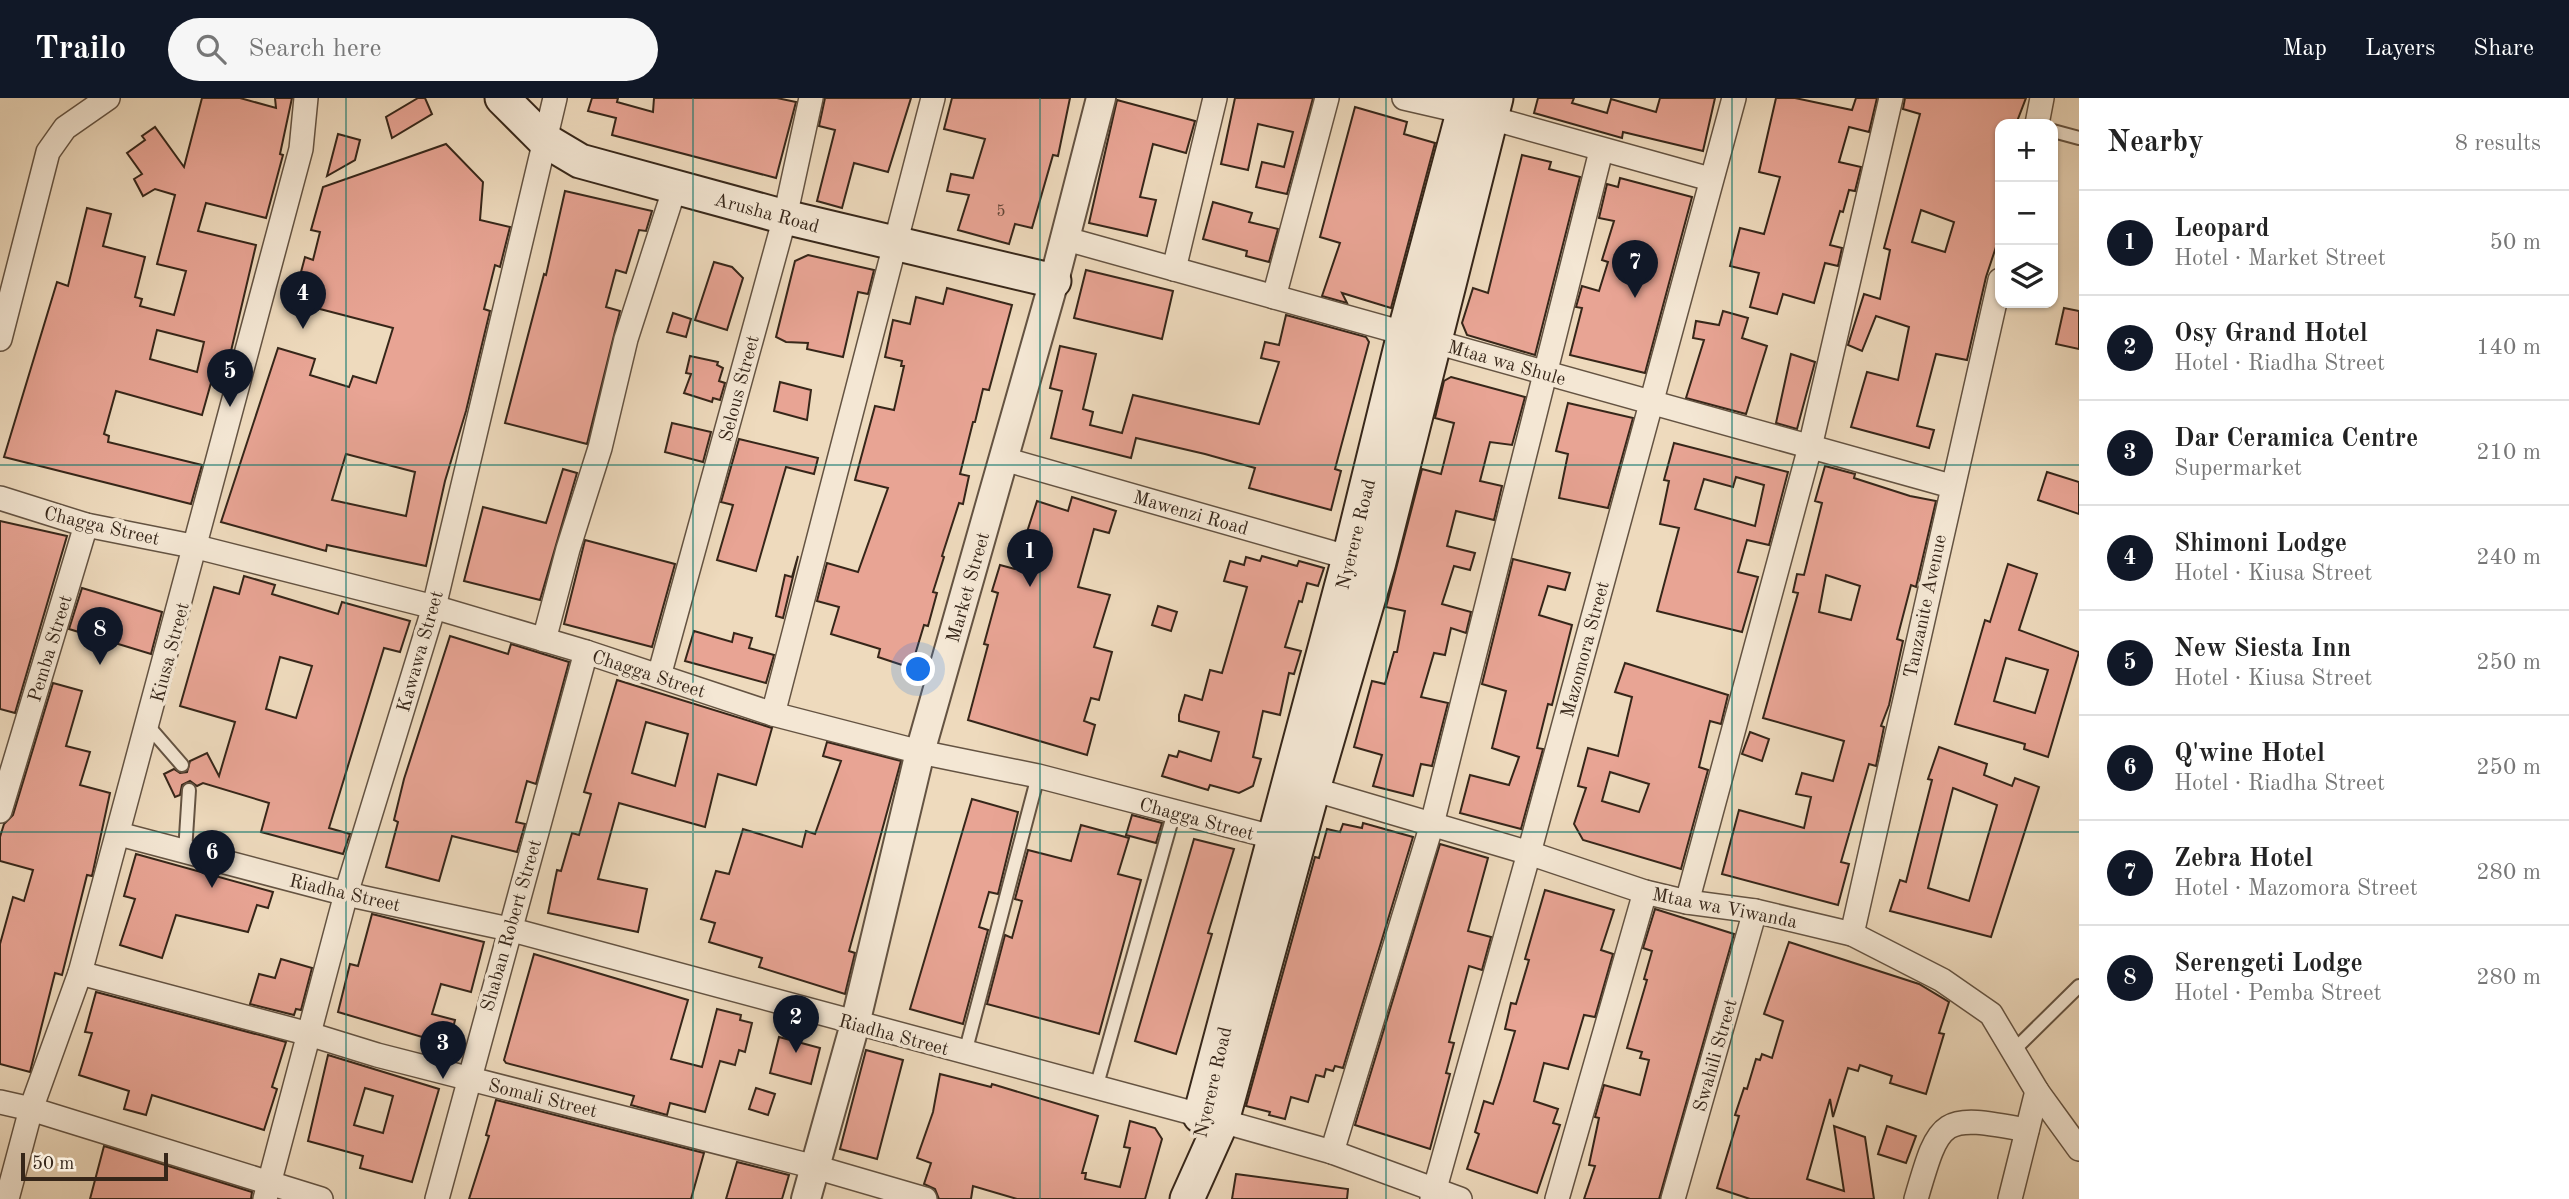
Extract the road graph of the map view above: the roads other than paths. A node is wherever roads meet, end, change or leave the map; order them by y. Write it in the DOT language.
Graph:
graph roads {
  1 [pos="108,98"];
  2 [pos="306,98"];
  3 [pos="502,98"];
  4 [pos="555,98"];
  5 [pos="811,98"];
  6 [pos="933,98"];
  7 [pos="1101,98"];
  8 [pos="1215,98"];
  9 [pos="1327,98"];
  10 [pos="1404,98"];
  11 [pos="1734,98"];
  12 [pos="1891,98"];
  13 [pos="2042,98"];
  14 [pos="1479,106"];
  15 [pos="2038,119"];
  16 [pos="2058,132"];
  17 [pos="2079,138"];
  18 [pos="543,139"];
  19 [pos="1601,151"];
  20 [pos="1710,179"];
  21 [pos="675,187"];
  22 [pos="785,217"];
  23 [pos="1063,238"];
  24 [pos="897,245"];
  25 [pos="1174,269"];
  26 [pos="1054,281"];
  27 [pos="1274,297"];
  28 [pos="1995,300"];
  29 [pos="1420,338"];
  30 [pos="0,339"];
  31 [pos="1546,373"];
  32 [pos="1650,402"];
  33 [pos="1810,447"];
  34 [pos="1004,459"];
  35 [pos="1951,486"];
  36 [pos="0,498"];
  37 [pos="86,525"];
  38 [pos="197,547"];
  39 [pos="1364,562"];
  40 [pos="434,607"];
  41 [pos="544,640"];
  42 [pos="586,652"];
  43 [pos="659,676"];
  44 [pos="773,714"];
  45 [pos="149,727"];
  46 [pos="919,752"];
  47 [pos="182,765"];
  48 [pos="1038,776"];
  49 [pos="1302,786"];
  50 [pos="189,790"];
  51 [pos="0,811"];
  52 [pos="1174,812"];
  53 [pos="1432,824"];
  54 [pos="119,834"];
  55 [pos="1287,841"];
  56 [pos="185,852"];
  57 [pos="1529,853"];
  58 [pos="1645,892"];
  59 [pos="346,894"];
  60 [pos="1687,902"];
  61 [pos="1755,911"];
  62 [pos="509,929"];
  63 [pos="1852,934"];
  64 [pos="80,973"];
  65 [pos="2079,986"];
  66 [pos="855,1024"];
  67 [pos="309,1034"];
  68 [pos="2014,1050"];
  69 [pos="965,1053"];
  70 [pos="468,1077"];
  71 [pos="1096,1087"];
  72 [pos="2037,1091"];
  73 [pos="0,1102"];
  74 [pos="32,1108"];
  75 [pos="1211,1118"];
  76 [pos="2027,1130"];
  77 [pos="2079,1149"];
  78 [pos="1332,1152"];
  79 [pos="815,1167"];
  80 [pos="1190,1190"];
  81 [pos="268,1191"];
  82 [pos="1432,1195"];
  83 [pos="7,1199"];
  84 [pos="321,1199"];
  85 [pos="437,1199"];
  86 [pos="806,1199"];
  87 [pos="925,1199"];
  88 [pos="1460,1199"];
  89 [pos="1557,1199"];
  90 [pos="1673,1199"];
  91 [pos="1916,1199"];
  92 [pos="2010,1199"];
  1 -- 30 [label="street"];
  2 -- 38 [label="street, Kiusa Street"];
  3 -- 18 [label="main road, Arusha Road"];
  4 -- 18 [label="street, Kawawa Street"];
  5 -- 22 [label="street, Selous Street"];
  6 -- 24 [label="street"];
  7 -- 23 [label="street, Market Street"];
  8 -- 25 [label="street"];
  9 -- 27 [label="street"];
  10 -- 14 [label="street"];
  11 -- 20 [label="street, Mazomora Street"];
  12 -- 33 [label="street"];
  13 -- 15 [label="street"];
  14 -- 19 [label="street"];
  14 -- 29 [label="main road, Nyerere Road"];
  16 -- 17 [label="lane"];
  18 -- 21 [label="main road, Arusha Road"];
  18 -- 40 [label="street, Kawawa Street"];
  19 -- 20 [label="street"];
  19 -- 31 [label="street"];
  20 -- 32 [label="street, Mazomora Street"];
  21 -- 22 [label="main road, Arusha Road"];
  21 -- 41 [label="street"];
  22 -- 24 [label="main road, Arusha Road"];
  22 -- 43 [label="street, Selous Street"];
  23 -- 25 [label="street, Mtaa wa Shule"];
  23 -- 26 [label="street, Market Street"];
  24 -- 26 [label="main road, Arusha Road"];
  24 -- 44 [label="street"];
  25 -- 27 [label="street, Mtaa wa Shule"];
  26 -- 34 [label="street, Market Street"];
  27 -- 29 [label="street, Mtaa wa Shule"];
  28 -- 35 [label="street, Tanzanite Avenue"];
  29 -- 31 [label="street, Mtaa wa Shule"];
  29 -- 39 [label="main road, Nyerere Road"];
  31 -- 32 [label="street, Mtaa wa Shule"];
  31 -- 53 [label="street"];
  32 -- 33 [label="street, Mtaa wa Shule"];
  32 -- 57 [label="street, Mazomora Street"];
  33 -- 35 [label="street, Mtaa wa Shule"];
  33 -- 60 [label="street"];
  34 -- 39 [label="street, Mawenzi Road"];
  34 -- 46 [label="street, Market Street"];
  35 -- 63 [label="street, Tanzanite Avenue"];
  36 -- 37 [label="street, Chagga Street"];
  37 -- 38 [label="street, Chagga Street"];
  37 -- 51 [label="street, Pemba Street"];
  38 -- 40 [label="street, Chagga Street"];
  38 -- 45 [label="street, Kiusa Street"];
  39 -- 49 [label="main road, Nyerere Road"];
  40 -- 41 [label="street, Chagga Street"];
  40 -- 59 [label="street, Kawawa Street"];
  41 -- 42 [label="street, Chagga Street"];
  42 -- 43 [label="street, Chagga Street"];
  42 -- 62 [label="street, Shaban Robert Street"];
  43 -- 44 [label="street, Chagga Street"];
  44 -- 46 [label="street, Chagga Street"];
  45 -- 47 [label="lane"];
  45 -- 54 [label="street, Kiusa Street"];
  46 -- 48 [label="street, Chagga Street"];
  46 -- 66 [label="street, Market Street"];
  48 -- 52 [label="street, Chagga Street"];
  48 -- 69 [label="lane"];
  49 -- 53 [label="street, Mtaa wa Viwanda"];
  49 -- 55 [label="main road, Nyerere Road"];
  50 -- 56 [label="lane"];
  52 -- 55 [label="street, Chagga Street"];
  52 -- 71 [label="lane"];
  53 -- 57 [label="street, Mtaa wa Viwanda"];
  53 -- 78 [label="street"];
  54 -- 56 [label="street, Riadha Street"];
  54 -- 64 [label="street, Kiusa Street"];
  55 -- 75 [label="main road, Nyerere Road"];
  56 -- 59 [label="street, Riadha Street"];
  57 -- 58 [label="street, Mtaa wa Viwanda"];
  57 -- 82 [label="street, Mazomora Street"];
  58 -- 60 [label="street, Mtaa wa Viwanda"];
  58 -- 89 [label="street"];
  59 -- 62 [label="street, Riadha Street"];
  59 -- 67 [label="street, Kawawa Street"];
  60 -- 61 [label="street, Mtaa wa Viwanda"];
  61 -- 63 [label="street, Mtaa wa Viwanda"];
  61 -- 90 [label="street, Swahili Street"];
  62 -- 66 [label="street, Riadha Street"];
  62 -- 70 [label="street, Shaban Robert Street"];
  63 -- 68 [label="street, Mtaa wa Viwanda"];
  64 -- 67 [label="street, Somali Street"];
  64 -- 74 [label="street, Kiusa Street"];
  65 -- 68 [label="lane"];
  66 -- 69 [label="street, Riadha Street"];
  66 -- 79 [label="street, Market Street"];
  67 -- 70 [label="street, Somali Street"];
  67 -- 81 [label="street, Kawawa Street"];
  68 -- 72 [label="street, Mtaa wa Viwanda"];
  69 -- 71 [label="street, Riadha Street"];
  70 -- 79 [label="street, Somali Street"];
  70 -- 85 [label="street, Shaban Robert Street"];
  71 -- 75 [label="street, Riadha Street"];
  72 -- 76 [label="street"];
  72 -- 77 [label="street, Mtaa wa Viwanda"];
  73 -- 74 [label="street"];
  74 -- 81 [label="street"];
  74 -- 83 [label="street, Kiusa Street"];
  75 -- 78 [label="street, Riadha Street"];
  75 -- 80 [label="main road, Nyerere Road"];
  76 -- 91 [label="street"];
  76 -- 92 [label="street"];
  78 -- 82 [label="street, Riadha Street"];
  79 -- 86 [label="street, Market Street"];
  79 -- 87 [label="street, Somali Street"];
  81 -- 84 [label="street"];
  82 -- 88 [label="street, Riadha Street"];
}
